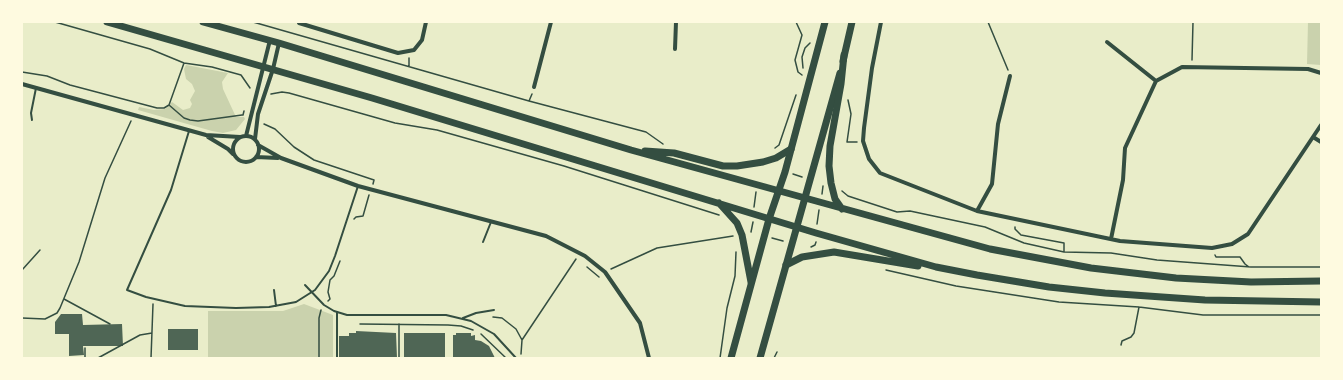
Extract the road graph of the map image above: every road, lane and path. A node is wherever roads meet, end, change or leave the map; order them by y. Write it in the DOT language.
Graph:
graph roads {
  1 [pos="55,22"];
  2 [pos="107,22"];
  3 [pos="203,22"];
  4 [pos="253,22"];
  5 [pos="426,22"];
  6 [pos="551,22"];
  7 [pos="676,22"];
  8 [pos="796,22"];
  9 [pos="825,22"];
  10 [pos="852,22"];
  11 [pos="881,22"];
  12 [pos="988,22"];
  13 [pos="1193,22"];
  14 [pos="299,23"];
  15 [pos="270,40"];
  16 [pos="811,42"];
  17 [pos="1106,42"];
  18 [pos="279,43"];
  19 [pos="675,49"];
  20 [pos="844,55"];
  21 [pos="184,63"];
  22 [pos="264,67"];
  23 [pos="1192,67"];
  24 [pos="273,69"];
  25 [pos="22,72"];
  26 [pos="1321,73"];
  27 [pos="1010,76"];
  28 [pos="1156,81"];
  29 [pos="22,84"];
  30 [pos="36,87"];
  31 [pos="534,87"];
  32 [pos="250,88"];
  33 [pos="798,89"];
  34 [pos="258,90"];
  35 [pos="250,92"];
  36 [pos="265,92"];
  37 [pos="848,100"];
  38 [pos="529,101"];
  39 [pos="169,105"];
  40 [pos="246,107"];
  41 [pos="134,115"];
  42 [pos="243,115"];
  43 [pos="251,119"];
  44 [pos="32,120"];
  45 [pos="257,121"];
  46 [pos="1321,125"];
  47 [pos="189,131"];
  48 [pos="206,135"];
  49 [pos="246,136"];
  50 [pos="240,137"];
  51 [pos="1314,137"];
  52 [pos="255,139"];
  53 [pos="863,141"];
  54 [pos="1321,142"];
  55 [pos="663,144"];
  56 [pos="258,145"];
  57 [pos="791,149"];
  58 [pos="631,150"];
  59 [pos="771,152"];
  60 [pos="234,155"];
  61 [pos="256,157"];
  62 [pos="281,158"];
  63 [pos="831,183"];
  64 [pos="358,186"];
  65 [pos="371,190"];
  66 [pos="841,190"];
  67 [pos="779,191"];
  68 [pos="804,198"];
  69 [pos="719,203"];
  70 [pos="820,203"];
  71 [pos="842,209"];
  72 [pos="977,211"];
  73 [pos="722,217"];
  74 [pos="769,218"];
  75 [pos="353,220"];
  76 [pos="1017,220"];
  77 [pos="491,222"];
  78 [pos="797,227"];
  79 [pos="734,232"];
  80 [pos="816,233"];
  81 [pos="1111,239"];
  82 [pos="483,242"];
  83 [pos="1212,248"];
  84 [pos="40,250"];
  85 [pos="736,252"];
  86 [pos="1064,252"];
  87 [pos="810,255"];
  88 [pos="341,259"];
  89 [pos="579,261"];
  90 [pos="583,263"];
  91 [pos="786,265"];
  92 [pos="1321,267"];
  93 [pos="1251,268"];
  94 [pos="22,270"];
  95 [pos="605,272"];
  96 [pos="977,275"];
  97 [pos="1321,281"];
  98 [pos="751,282"];
  99 [pos="305,286"];
  100 [pos="274,290"];
  101 [pos="311,293"];
  102 [pos="64,299"];
  103 [pos="153,299"];
  104 [pos="1321,302"];
  105 [pos="324,305"];
  106 [pos="276,306"];
  107 [pos="1139,307"];
  108 [pos="494,310"];
  109 [pos="337,313"];
  110 [pos="490,316"];
  111 [pos="22,318"];
  112 [pos="462,318"];
  113 [pos="110,324"];
  114 [pos="360,324"];
  115 [pos="399,324"];
  116 [pos="152,333"];
  117 [pos="522,340"];
  118 [pos="1121,345"];
  119 [pos="85,348"];
  120 [pos="777,352"];
  121 [pos="85,358"];
  122 [pos="98,358"];
  123 [pos="151,358"];
  124 [pos="319,358"];
  125 [pos="337,358"];
  126 [pos="399,358"];
  127 [pos="506,358"];
  128 [pos="516,358"];
  129 [pos="520,358"];
  130 [pos="649,358"];
  131 [pos="720,358"];
  132 [pos="732,358"];
  133 [pos="760,358"];
  134 [pos="774,358"];
  1 -- 21 [label="path"];
  2 -- 22 [label="main road"];
  3 -- 15 [label="main road"];
  4 -- 38 [label="path"];
  5 -- 14 [label="street"];
  6 -- 31 [label="street"];
  7 -- 19 [label="street"];
  8 -- 16 [label="path"];
  9 -- 57 [label="main road"];
  10 -- 20 [label="main road"];
  11 -- 53 [label="street"];
  12 -- 27 [label="path"];
  13 -- 23 [label="path"];
  15 -- 18 [label="main road"];
  15 -- 22 [label="street"];
  17 -- 28 [label="street"];
  18 -- 24 [label="street"];
  18 -- 58 [label="main road"];
  20 -- 63 [label="main road"];
  20 -- 68 [label="main road"];
  21 -- 32 [label="path"];
  21 -- 39 [label="path"];
  22 -- 24 [label="main road"];
  22 -- 34 [label="street"];
  23 -- 26 [label="street"];
  23 -- 28 [label="street"];
  24 -- 36 [label="street"];
  24 -- 69 [label="main road"];
  25 -- 39 [label="path"];
  27 -- 72 [label="street"];
  28 -- 81 [label="street"];
  29 -- 30 [label="street"];
  30 -- 41 [label="street"];
  30 -- 44 [label="lane"];
  31 -- 38 [label="path"];
  32 -- 34 [label="path"];
  32 -- 35 [label="path"];
  33 -- 59 [label="path"];
  34 -- 43 [label="street"];
  36 -- 45 [label="street"];
  36 -- 73 [label="path"];
  37 -- 53 [label="path"];
  38 -- 55 [label="path"];
  39 -- 42 [label="path"];
  40 -- 42 [label="path"];
  41 -- 47 [label="street"];
  41 -- 102 [label="path"];
  42 -- 43 [label="path"];
  43 -- 49 [label="street"];
  45 -- 52 [label="street"];
  45 -- 65 [label="path"];
  46 -- 51 [label="street"];
  47 -- 48 [label="street"];
  47 -- 103 [label="lane"];
  48 -- 50 [label="street"];
  48 -- 60 [label="street"];
  49 -- 50 [label="street"];
  49 -- 52 [label="street"];
  50 -- 60 [label="street"];
  51 -- 54 [label="street"];
  51 -- 83 [label="street"];
  52 -- 56 [label="street"];
  53 -- 72 [label="street"];
  56 -- 61 [label="street"];
  56 -- 62 [label="street"];
  57 -- 58 [label="main road"];
  57 -- 67 [label="main road"];
  58 -- 67 [label="main road"];
  60 -- 61 [label="street"];
  61 -- 62 [label="street"];
  62 -- 64 [label="street"];
  63 -- 70 [label="path"];
  63 -- 71 [label="main road"];
  64 -- 65 [label="street"];
  64 -- 101 [label="lane"];
  65 -- 75 [label="path"];
  65 -- 77 [label="street"];
  66 -- 86 [label="path"];
  67 -- 68 [label="main road"];
  67 -- 74 [label="main road"];
  68 -- 70 [label="main road"];
  68 -- 78 [label="main road"];
  69 -- 74 [label="main road"];
  69 -- 98 [label="main road"];
  70 -- 71 [label="main road"];
  70 -- 80 [label="path"];
  71 -- 97 [label="main road"];
  72 -- 76 [label="street"];
  74 -- 78 [label="main road"];
  74 -- 98 [label="main road"];
  76 -- 81 [label="street"];
  76 -- 86 [label="path"];
  77 -- 82 [label="lane"];
  77 -- 95 [label="street"];
  78 -- 80 [label="main road"];
  78 -- 91 [label="main road"];
  79 -- 95 [label="path"];
  80 -- 87 [label="path"];
  80 -- 96 [label="main road"];
  81 -- 83 [label="street"];
  83 -- 93 [label="path"];
  84 -- 94 [label="path"];
  85 -- 131 [label="path"];
  86 -- 93 [label="path"];
  87 -- 91 [label="main road"];
  87 -- 96 [label="main road"];
  88 -- 105 [label="path"];
  89 -- 117 [label="path"];
  90 -- 95 [label="path"];
  91 -- 133 [label="main road"];
  92 -- 93 [label="path"];
  95 -- 130 [label="street"];
  96 -- 104 [label="main road"];
  98 -- 132 [label="main road"];
  99 -- 101 [label="lane"];
  100 -- 106 [label="lane"];
  101 -- 105 [label="lane"];
  101 -- 106 [label="lane"];
  102 -- 111 [label="path"];
  102 -- 113 [label="path"];
  103 -- 106 [label="lane"];
  103 -- 116 [label="path"];
  105 -- 109 [label="lane"];
  105 -- 124 [label="path"];
  107 -- 118 [label="path"];
  108 -- 112 [label="lane"];
  109 -- 112 [label="lane"];
  109 -- 125 [label="lane"];
  110 -- 117 [label="path"];
  112 -- 128 [label="lane"];
  114 -- 115 [label="path"];
  115 -- 126 [label="path"];
  115 -- 127 [label="path"];
  116 -- 122 [label="path"];
  116 -- 123 [label="path"];
  117 -- 129 [label="path"];
  119 -- 121 [label="path"];
  120 -- 134 [label="path"];
}
